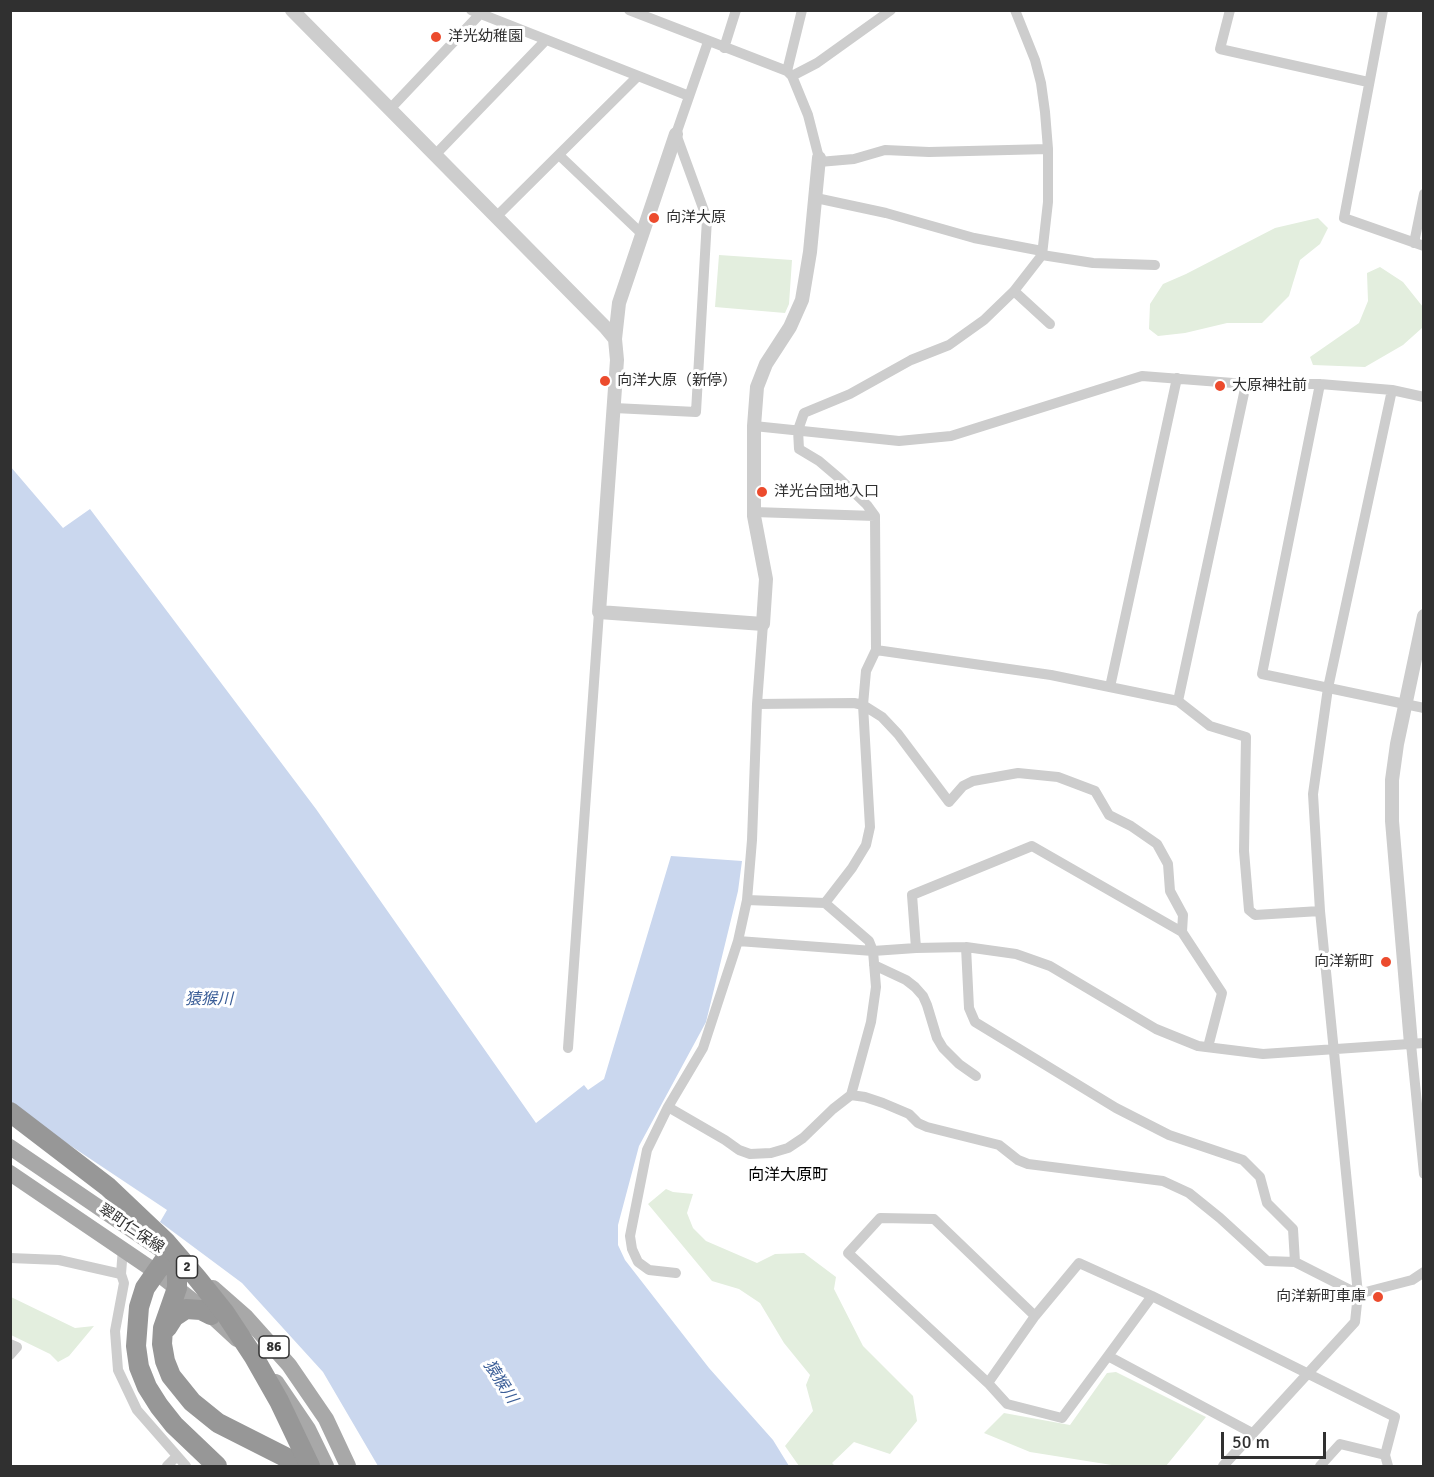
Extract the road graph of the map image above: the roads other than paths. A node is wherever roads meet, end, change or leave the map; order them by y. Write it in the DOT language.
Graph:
graph roads {
  1 [pos="292,10"];
  2 [pos="629,10"];
  3 [pos="736,10"];
  4 [pos="802,10"];
  5 [pos="891,10"];
  6 [pos="1015,10"];
  7 [pos="1230,10"];
  8 [pos="1383,10"];
  9 [pos="476,12"];
  10 [pos="546,40"];
  11 [pos="708,42"];
  12 [pos="724,48"];
  13 [pos="790,74"];
  14 [pos="638,76"];
  15 [pos="1368,81"];
  16 [pos="689,96"];
  17 [pos="390,109"];
  18 [pos="676,134"];
  19 [pos="1048,149"];
  20 [pos="435,155"];
  21 [pos="559,155"];
  22 [pos="819,160"];
  23 [pos="1424,194"];
  24 [pos="816,198"];
  25 [pos="496,217"];
  26 [pos="642,234"];
  27 [pos="1419,245"];
  28 [pos="1042,253"];
  29 [pos="1155,265"];
  30 [pos="1014,291"];
  31 [pos="1050,324"];
  32 [pos="615,339"];
  33 [pos="1177,378"];
  34 [pos="1246,384"];
  35 [pos="1320,384"];
  36 [pos="1392,390"];
  37 [pos="1424,397"];
  38 [pos="614,408"];
  39 [pos="754,426"];
  40 [pos="798,430"];
  41 [pos="754,512"];
  42 [pos="875,516"];
  43 [pos="599,612"];
  44 [pos="1424,615"];
  45 [pos="763,624"];
  46 [pos="876,650"];
  47 [pos="1110,687"];
  48 [pos="1328,688"];
  49 [pos="1178,701"];
  50 [pos="757,704"];
  51 [pos="1406,704"];
  52 [pos="863,705"];
  53 [pos="1424,708"];
  54 [pos="747,900"];
  55 [pos="825,903"];
  56 [pos="1320,911"];
  57 [pos="1182,932"];
  58 [pos="738,941"];
  59 [pos="966,947"];
  60 [pos="916,948"];
  61 [pos="873,951"];
  62 [pos="874,965"];
  63 [pos="1417,1044"];
  64 [pos="1208,1047"];
  65 [pos="568,1048"];
  66 [pos="1334,1049"];
  67 [pos="976,1076"];
  68 [pos="851,1095"];
  69 [pos="668,1107"];
  70 [pos="10,1112"];
  71 [pos="10,1147"];
  72 [pos="10,1173"];
  73 [pos="1424,1174"];
  74 [pos="123,1248"];
  75 [pos="168,1255"];
  76 [pos="10,1258"];
  77 [pos="1295,1262"];
  78 [pos="156,1272"];
  79 [pos="1424,1272"];
  80 [pos="676,1273"];
  81 [pos="121,1274"];
  82 [pos="177,1288"];
  83 [pos="1358,1294"];
  84 [pos="1152,1296"];
  85 [pos="211,1315"];
  86 [pos="1035,1316"];
  87 [pos="10,1344"];
  88 [pos="162,1344"];
  89 [pos="10,1355"];
  90 [pos="1108,1356"];
  91 [pos="1308,1374"];
  92 [pos="988,1383"];
  93 [pos="1252,1433"];
  94 [pos="1385,1455"];
  95 [pos="177,1456"];
  96 [pos="167,1467"];
  97 [pos="186,1467"];
  98 [pos="217,1467"];
  99 [pos="303,1467"];
  100 [pos="310,1467"];
  101 [pos="326,1467"];
  102 [pos="348,1467"];
  103 [pos="1223,1467"];
  104 [pos="1320,1467"];
  105 [pos="1388,1467"];
  1 -- 17 [label="street"];
  2 -- 11 [label="street"];
  3 -- 12 [label="street"];
  4 -- 13 [label="street"];
  5 -- 13 [label="street"];
  6 -- 19 [label="street"];
  7 -- 15 [label="street"];
  8 -- 15 [label="street"];
  9 -- 10 [label="street"];
  9 -- 17 [label="street"];
  10 -- 14 [label="street"];
  10 -- 20 [label="street"];
  11 -- 12 [label="street"];
  11 -- 16 [label="street"];
  12 -- 13 [label="street"];
  13 -- 22 [label="street"];
  14 -- 16 [label="street"];
  14 -- 21 [label="street"];
  15 -- 27 [label="street"];
  16 -- 18 [label="street"];
  17 -- 20 [label="street"];
  18 -- 26 [label="street"];
  18 -- 38 [label="street"];
  19 -- 22 [label="street"];
  19 -- 28 [label="street"];
  20 -- 25 [label="street"];
  21 -- 25 [label="street"];
  21 -- 26 [label="street"];
  22 -- 24 [label="street"];
  23 -- 27 [label="street"];
  24 -- 28 [label="street"];
  24 -- 39 [label="street"];
  25 -- 32 [label="street"];
  26 -- 32 [label="street"];
  28 -- 29 [label="street"];
  28 -- 30 [label="street"];
  30 -- 31 [label="street"];
  30 -- 40 [label="street"];
  32 -- 38 [label="street"];
  33 -- 34 [label="street"];
  33 -- 40 [label="street"];
  33 -- 47 [label="street"];
  34 -- 35 [label="street"];
  34 -- 49 [label="street"];
  35 -- 36 [label="street"];
  35 -- 48 [label="street"];
  36 -- 37 [label="street"];
  36 -- 48 [label="street"];
  38 -- 43 [label="street"];
  39 -- 40 [label="street"];
  39 -- 41 [label="street"];
  40 -- 42 [label="street"];
  41 -- 42 [label="street"];
  41 -- 45 [label="street"];
  42 -- 46 [label="street"];
  43 -- 45 [label="street"];
  43 -- 65 [label="street"];
  44 -- 51 [label="street"];
  45 -- 50 [label="street"];
  46 -- 47 [label="street"];
  46 -- 52 [label="street"];
  47 -- 49 [label="street"];
  48 -- 51 [label="street"];
  48 -- 56 [label="street"];
  49 -- 56 [label="street"];
  50 -- 52 [label="street"];
  50 -- 54 [label="street"];
  51 -- 53 [label="street"];
  51 -- 63 [label="street"];
  52 -- 55 [label="street"];
  52 -- 57 [label="street"];
  54 -- 55 [label="street"];
  54 -- 58 [label="street"];
  55 -- 61 [label="street"];
  56 -- 66 [label="street"];
  57 -- 60 [label="street"];
  57 -- 64 [label="street"];
  58 -- 61 [label="street"];
  58 -- 69 [label="street"];
  59 -- 60 [label="street"];
  59 -- 64 [label="street"];
  59 -- 77 [label="street"];
  60 -- 61 [label="street"];
  61 -- 62 [label="street"];
  62 -- 67 [label="street"];
  62 -- 68 [label="street"];
  63 -- 66 [label="street"];
  63 -- 73 [label="street"];
  64 -- 66 [label="street"];
  66 -- 83 [label="street"];
  68 -- 69 [label="street"];
  68 -- 77 [label="street"];
  69 -- 80 [label="street"];
  70 -- 100 [label="highway, 2, bridge"];
  71 -- 75 [label="main road, 翠町仁保線 / 86"];
  72 -- 74 [label="main road, 翠町仁保線 / 86"];
  74 -- 78 [label="main road, 翠町仁保線 / 86"];
  74 -- 81 [label="street"];
  75 -- 78 [label="highway"];
  75 -- 82 [label="highway"];
  75 -- 102 [label="main road, 翠町仁保線 / 86"];
  76 -- 81 [label="street"];
  77 -- 83 [label="street"];
  78 -- 82 [label="main road, 翠町仁保線 / 86"];
  78 -- 98 [label="highway"];
  79 -- 83 [label="street"];
  81 -- 95 [label="street"];
  82 -- 85 [label="main road, 翠町仁保線 / 86"];
  82 -- 88 [label="highway"];
  83 -- 91 [label="street"];
  84 -- 86 [label="street"];
  84 -- 90 [label="street"];
  84 -- 91 [label="street"];
  85 -- 88 [label="highway"];
  85 -- 101 [label="main road, 翠町仁保線 / 86"];
  86 -- 92 [label="street"];
  86 -- 92 [label="street"];
  87 -- 89 [label="street"];
  88 -- 99 [label="highway"];
  90 -- 92 [label="street"];
  90 -- 93 [label="street"];
  91 -- 93 [label="street"];
  91 -- 94 [label="street"];
  93 -- 103 [label="street"];
  94 -- 104 [label="street"];
  94 -- 105 [label="street"];
  95 -- 96 [label="street"];
  95 -- 97 [label="street"];
}
